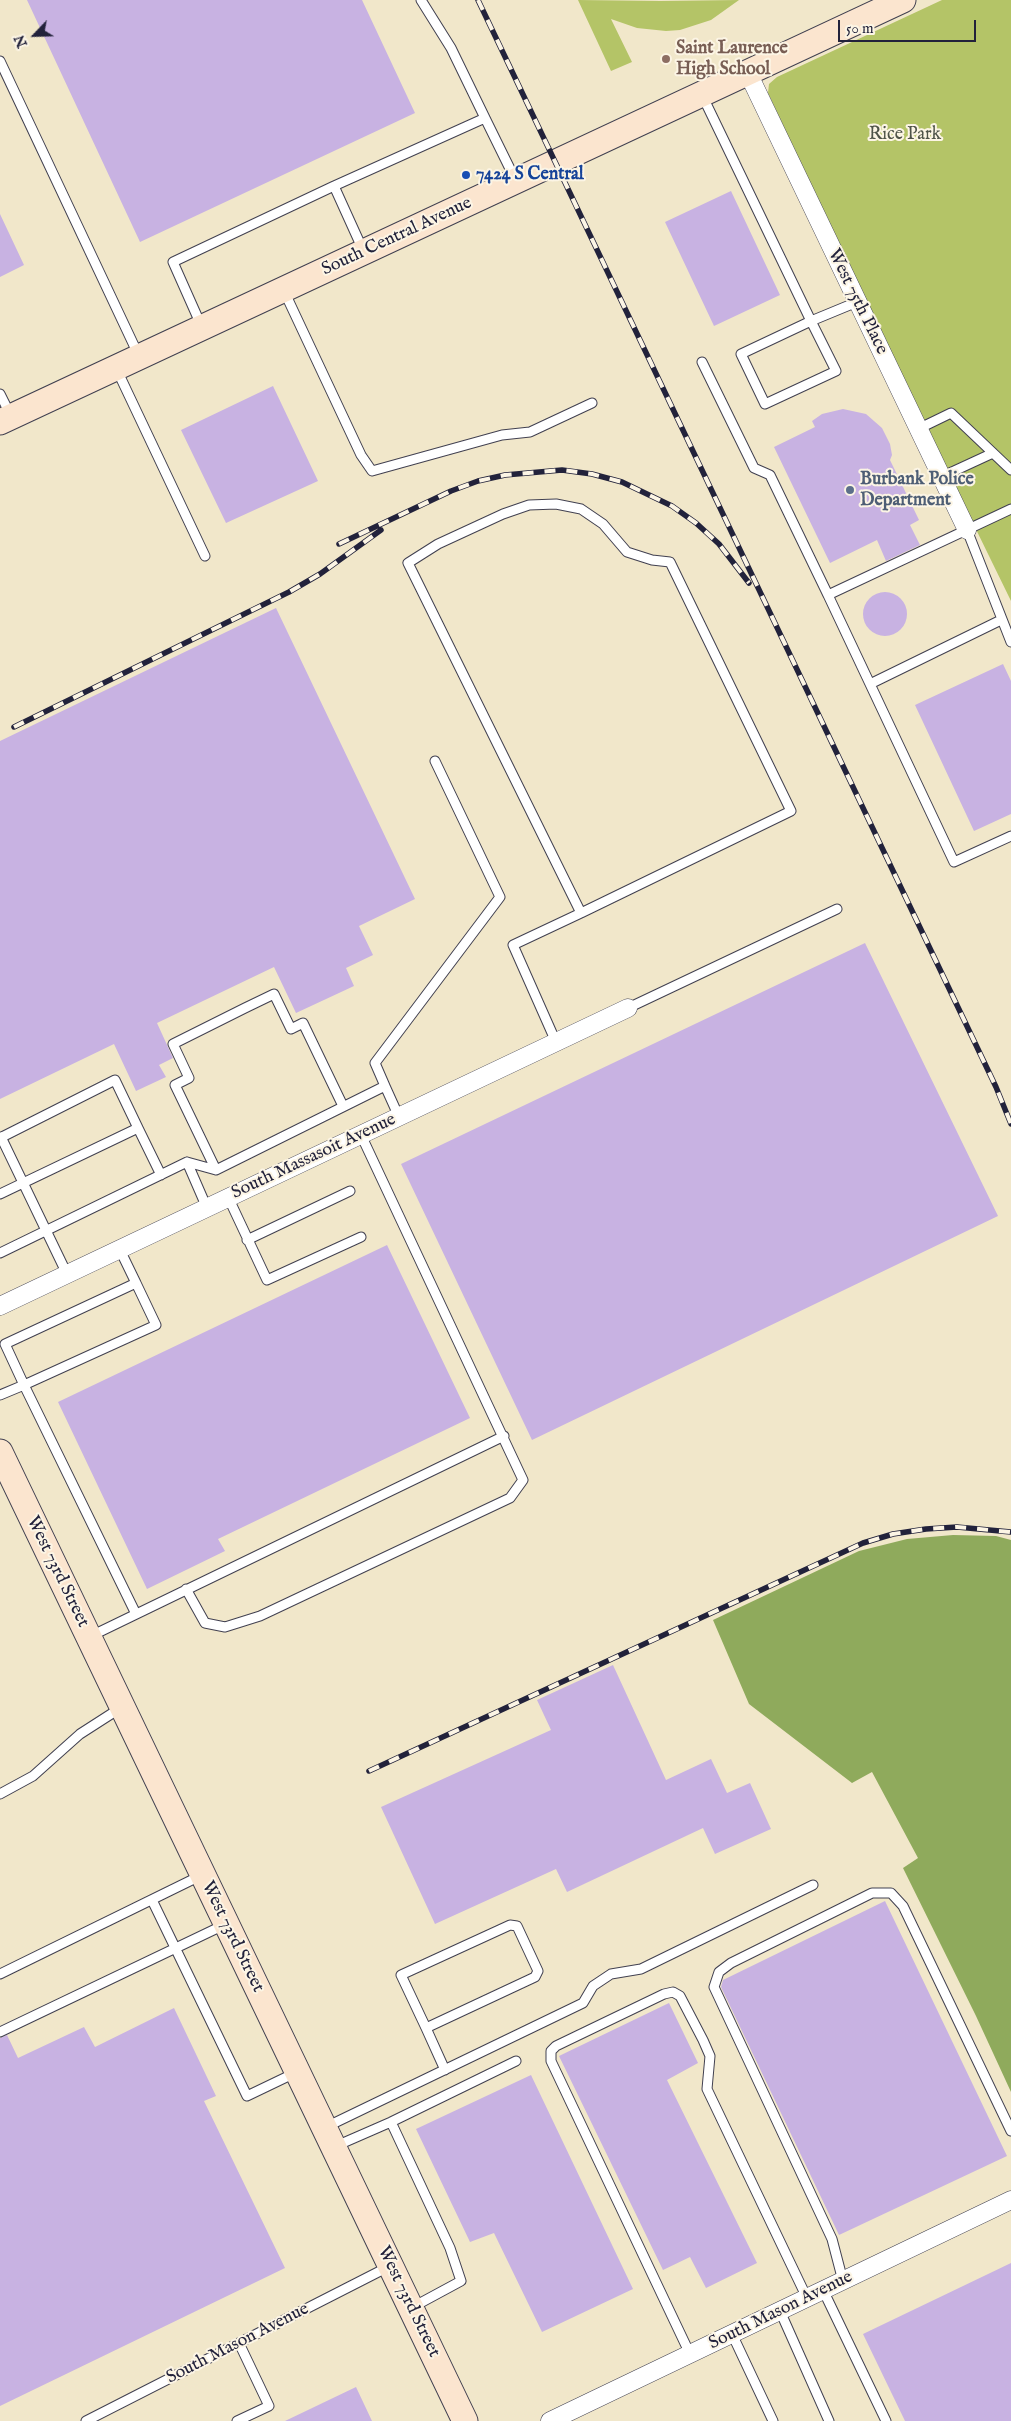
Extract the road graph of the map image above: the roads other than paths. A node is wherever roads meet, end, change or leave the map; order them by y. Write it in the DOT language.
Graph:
graph roads {
  1 [pos="420,0"];
  2 [pos="903,0"];
  3 [pos="0,61"];
  4 [pos="748,73"];
  5 [pos="702,94"];
  6 [pos="485,118"];
  7 [pos="517,182"];
  8 [pos="334,186"];
  9 [pos="364,251"];
  10 [pos="283,290"];
  11 [pos="857,302"];
  12 [pos="812,321"];
  13 [pos="203,328"];
  14 [pos="140,357"];
  15 [pos="702,362"];
  16 [pos="116,368"];
  17 [pos="0,394"];
  18 [pos="592,403"];
  19 [pos="6,420"];
  20 [pos="918,429"];
  21 [pos="993,453"];
  22 [pos="1011,470"];
  23 [pos="941,478"];
  24 [pos="1011,509"];
  25 [pos="967,530"];
  26 [pos="205,556"];
  27 [pos="828,595"];
  28 [pos="1000,620"];
  29 [pos="1011,642"];
  30 [pos="870,684"];
  31 [pos="435,761"];
  32 [pos="1011,836"];
  33 [pos="837,909"];
  34 [pos="581,913"];
  35 [pos="628,1008"];
  36 [pos="556,1042"];
  37 [pos="385,1086"];
  38 [pos="343,1106"];
  39 [pos="399,1117"];
  40 [pos="138,1128"];
  41 [pos="361,1135"];
  42 [pos="0,1137"];
  43 [pos="187,1162"];
  44 [pos="216,1170"];
  45 [pos="161,1175"];
  46 [pos="23,1183"];
  47 [pos="350,1191"];
  48 [pos="0,1194"];
  49 [pos="228,1197"];
  50 [pos="207,1208"];
  51 [pos="46,1230"];
  52 [pos="361,1236"];
  53 [pos="247,1240"];
  54 [pos="120,1250"];
  55 [pos="0,1253"];
  56 [pos="67,1274"];
  57 [pos="136,1283"];
  58 [pos="0,1306"];
  59 [pos="24,1385"];
  60 [pos="0,1395"];
  61 [pos="504,1436"];
  62 [pos="0,1452"];
  63 [pos="186,1589"];
  64 [pos="136,1614"];
  65 [pos="88,1637"];
  66 [pos="122,1707"];
  67 [pos="0,1794"];
  68 [pos="202,1874"];
  69 [pos="813,1885"];
  70 [pos="152,1900"];
  71 [pos="226,1924"];
  72 [pos="176,1948"];
  73 [pos="0,1974"];
  74 [pos="426,2028"];
  75 [pos="0,2032"];
  76 [pos="516,2061"];
  77 [pos="445,2070"];
  78 [pos="297,2072"];
  79 [pos="391,2122"];
  80 [pos="1011,2131"];
  81 [pos="328,2138"];
  82 [pos="1011,2200"];
  83 [pos="390,2266"];
  84 [pos="843,2281"];
  85 [pos="823,2290"];
  86 [pos="807,2298"];
  87 [pos="411,2308"];
  88 [pos="780,2311"];
  89 [pos="732,2334"];
  90 [pos="239,2343"];
  91 [pos="690,2354"];
  92 [pos="86,2421"];
  93 [pos="237,2421"];
  94 [pos="466,2421"];
  95 [pos="550,2421"];
  96 [pos="773,2421"];
  97 [pos="829,2421"];
  98 [pos="886,2421"];
  1 -- 6 [label="lane"];
  2 -- 4 [label="street, South Central Avenue"];
  3 -- 14 [label="lane"];
  4 -- 5 [label="street, South Central Avenue"];
  4 -- 11 [label="street, West 75th Place"];
  5 -- 7 [label="street, South Central Avenue"];
  5 -- 12 [label="lane"];
  6 -- 7 [label="lane"];
  6 -- 8 [label="lane"];
  7 -- 9 [label="street, South Central Avenue"];
  8 -- 9 [label="lane"];
  8 -- 13 [label="lane"];
  9 -- 10 [label="street, South Central Avenue"];
  10 -- 13 [label="street, South Central Avenue"];
  10 -- 18 [label="lane"];
  11 -- 12 [label="lane"];
  11 -- 20 [label="street, West 75th Place"];
  12 -- 12 [label="lane"];
  13 -- 14 [label="street, South Central Avenue"];
  14 -- 16 [label="street, South Central Avenue"];
  15 -- 27 [label="lane"];
  16 -- 19 [label="street, South Central Avenue"];
  16 -- 26 [label="lane"];
  17 -- 19 [label="lane"];
  20 -- 21 [label="lane"];
  20 -- 23 [label="street, West 75th Place"];
  21 -- 22 [label="lane"];
  21 -- 23 [label="lane"];
  23 -- 25 [label="street, West 75th Place"];
  24 -- 25 [label="lane"];
  25 -- 27 [label="lane"];
  25 -- 28 [label="lane"];
  27 -- 30 [label="lane"];
  28 -- 29 [label="lane"];
  28 -- 30 [label="lane"];
  30 -- 32 [label="lane"];
  31 -- 37 [label="lane"];
  33 -- 35 [label="lane"];
  34 -- 34 [label="lane"];
  34 -- 36 [label="lane"];
  35 -- 36 [label="street, South Massasoit Avenue"];
  36 -- 39 [label="street, South Massasoit Avenue"];
  37 -- 38 [label="lane"];
  37 -- 39 [label="lane"];
  38 -- 44 [label="lane"];
  38 -- 44 [label="lane"];
  39 -- 41 [label="street, South Massasoit Avenue"];
  40 -- 42 [label="lane"];
  40 -- 45 [label="lane"];
  40 -- 46 [label="lane"];
  41 -- 49 [label="street, South Massasoit Avenue"];
  41 -- 61 [label="lane"];
  42 -- 46 [label="lane"];
  43 -- 44 [label="lane"];
  43 -- 45 [label="lane"];
  43 -- 50 [label="lane"];
  45 -- 51 [label="lane"];
  46 -- 48 [label="lane"];
  46 -- 51 [label="lane"];
  47 -- 53 [label="lane"];
  49 -- 50 [label="street, South Massasoit Avenue"];
  49 -- 53 [label="lane"];
  50 -- 54 [label="street, South Massasoit Avenue"];
  51 -- 55 [label="lane"];
  51 -- 56 [label="lane"];
  52 -- 53 [label="lane"];
  54 -- 56 [label="street, South Massasoit Avenue"];
  54 -- 57 [label="lane"];
  56 -- 58 [label="street, South Massasoit Avenue"];
  57 -- 59 [label="lane"];
  57 -- 59 [label="lane"];
  59 -- 60 [label="lane"];
  59 -- 64 [label="lane"];
  61 -- 63 [label="lane"];
  61 -- 63 [label="lane"];
  62 -- 65 [label="street, West 73rd Street"];
  63 -- 64 [label="lane"];
  64 -- 65 [label="lane"];
  65 -- 66 [label="street, West 73rd Street"];
  66 -- 67 [label="lane"];
  66 -- 68 [label="street, West 73rd Street"];
  68 -- 70 [label="lane"];
  68 -- 71 [label="street, West 73rd Street"];
  69 -- 77 [label="lane"];
  70 -- 72 [label="lane"];
  70 -- 73 [label="lane"];
  71 -- 72 [label="lane"];
  71 -- 78 [label="street, West 73rd Street"];
  72 -- 75 [label="lane"];
  72 -- 78 [label="lane"];
  74 -- 74 [label="lane"];
  74 -- 77 [label="lane"];
  76 -- 79 [label="lane"];
  77 -- 81 [label="lane"];
  78 -- 81 [label="street, West 73rd Street"];
  79 -- 81 [label="lane"];
  79 -- 87 [label="lane"];
  80 -- 84 [label="lane"];
  81 -- 83 [label="street, West 73rd Street"];
  82 -- 84 [label="street, South Mason Avenue"];
  83 -- 87 [label="street, West 73rd Street"];
  83 -- 90 [label="lane, South Mason Avenue"];
  84 -- 85 [label="street, South Mason Avenue"];
  85 -- 86 [label="street, South Mason Avenue"];
  85 -- 98 [label="lane"];
  86 -- 88 [label="street, South Mason Avenue"];
  86 -- 91 [label="lane"];
  87 -- 94 [label="street, West 73rd Street"];
  88 -- 89 [label="street, South Mason Avenue"];
  88 -- 97 [label="lane"];
  89 -- 91 [label="street, South Mason Avenue"];
  89 -- 96 [label="lane"];
  90 -- 92 [label="lane, South Mason Avenue"];
  90 -- 93 [label="lane"];
  91 -- 95 [label="street, South Mason Avenue"];
}
